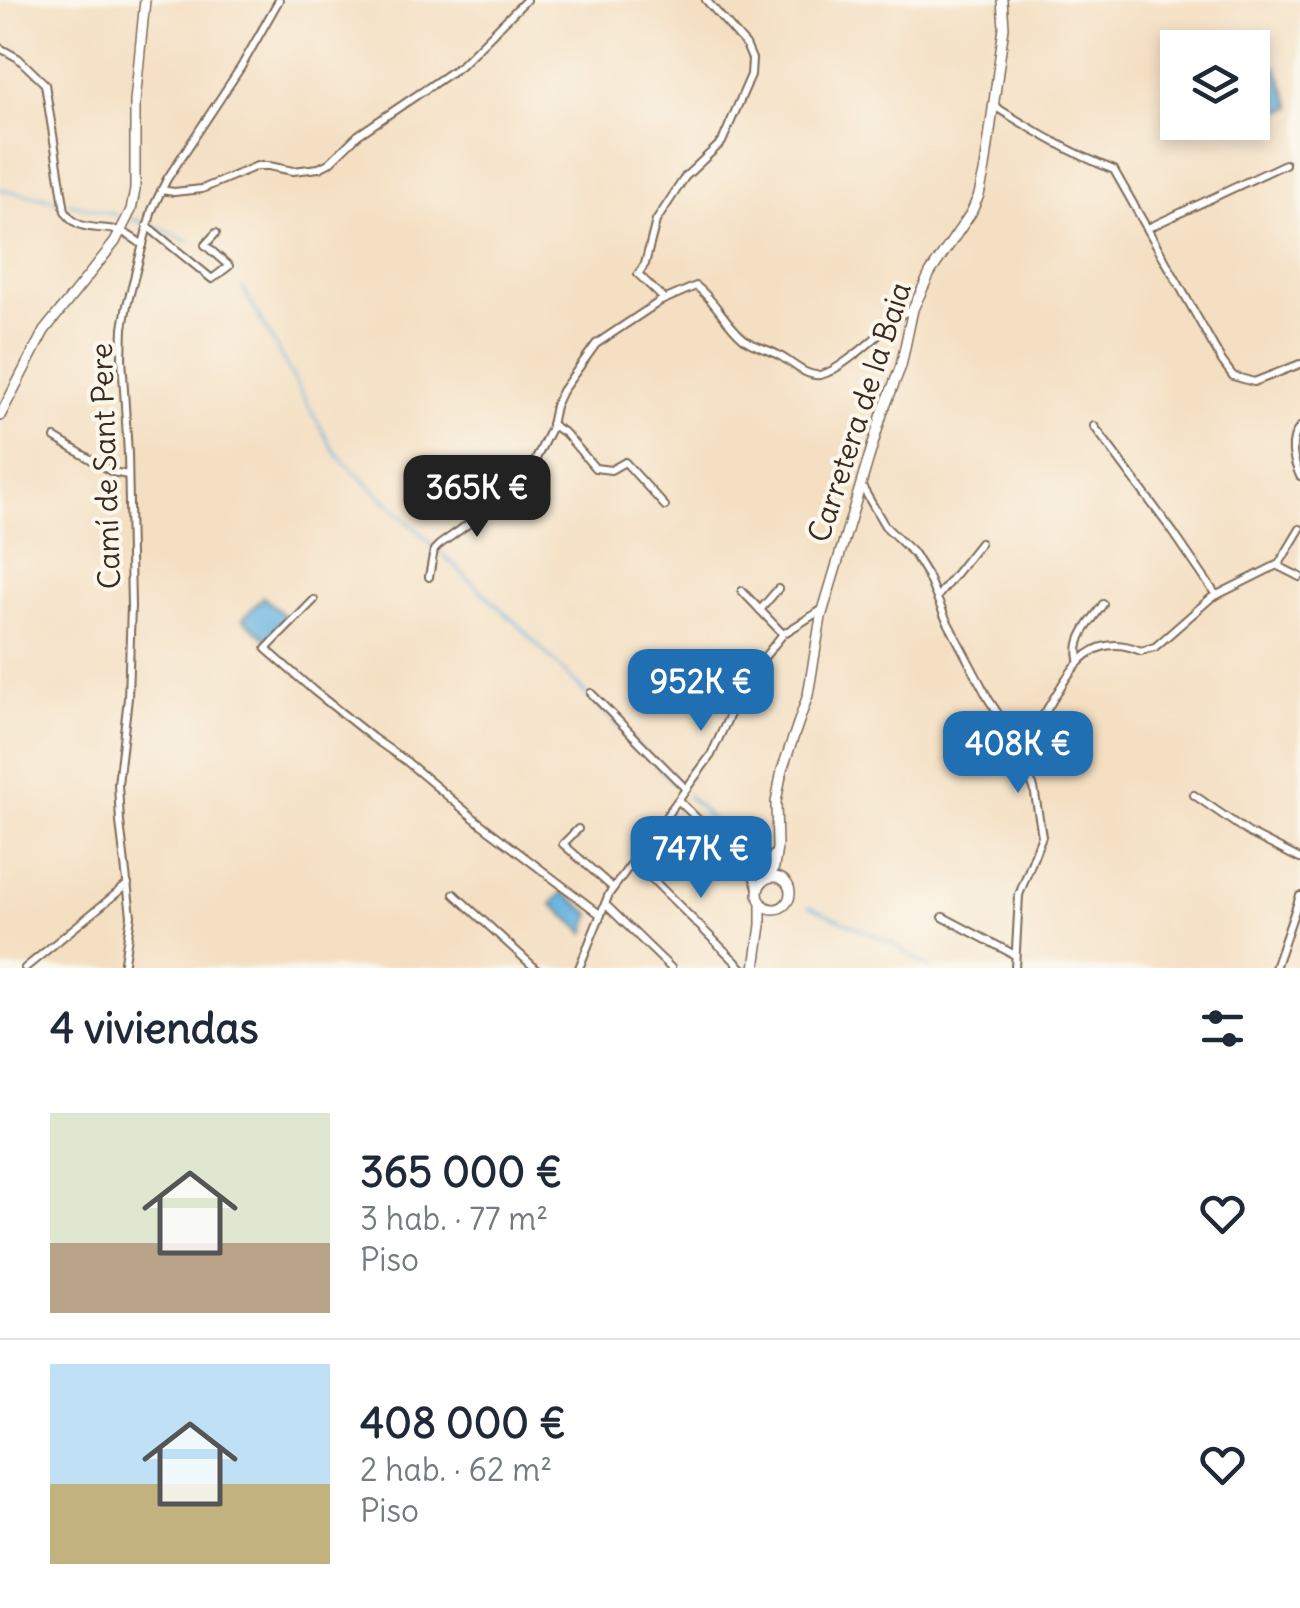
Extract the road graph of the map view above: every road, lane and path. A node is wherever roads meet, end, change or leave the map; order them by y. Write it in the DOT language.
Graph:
graph roads {
  1 [pos="145,0"];
  2 [pos="279,0"];
  3 [pos="526,0"];
  4 [pos="706,0"];
  5 [pos="1002,0"];
  6 [pos="0,48"];
  7 [pos="994,106"];
  8 [pos="1285,164"];
  9 [pos="161,190"];
  10 [pos="147,226"];
  11 [pos="1148,228"];
  12 [pos="122,232"];
  13 [pos="216,233"];
  14 [pos="143,245"];
  15 [pos="664,299"];
  16 [pos="913,308"];
  17 [pos="1300,364"];
  18 [pos="0,416"];
  19 [pos="551,424"];
  20 [pos="1094,426"];
  21 [pos="1300,427"];
  22 [pos="55,438"];
  23 [pos="128,475"];
  24 [pos="1300,476"];
  25 [pos="861,486"];
  26 [pos="665,506"];
  27 [pos="1300,529"];
  28 [pos="980,543"];
  29 [pos="1276,565"];
  30 [pos="428,577"];
  31 [pos="1300,577"];
  32 [pos="778,590"];
  33 [pos="742,591"];
  34 [pos="1216,595"];
  35 [pos="938,596"];
  36 [pos="314,600"];
  37 [pos="1103,604"];
  38 [pos="824,609"];
  39 [pos="760,610"];
  40 [pos="784,634"];
  41 [pos="1078,659"];
  42 [pos="591,693"];
  43 [pos="1018,750"];
  44 [pos="686,789"];
  45 [pos="1194,795"];
  46 [pos="678,802"];
  47 [pos="696,816"];
  48 [pos="666,819"];
  49 [pos="578,829"];
  50 [pos="776,850"];
  51 [pos="1300,859"];
  52 [pos="634,861"];
  53 [pos="744,864"];
  54 [pos="751,872"];
  55 [pos="767,878"];
  56 [pos="783,879"];
  57 [pos="128,883"];
  58 [pos="613,888"];
  59 [pos="454,894"];
  60 [pos="1300,896"];
  61 [pos="760,897"];
  62 [pos="605,904"];
  63 [pos="774,909"];
  64 [pos="601,915"];
  65 [pos="943,917"];
  66 [pos="761,925"];
  67 [pos="758,954"];
  68 [pos="1015,955"];
  69 [pos="25,968"];
  70 [pos="123,968"];
  71 [pos="535,968"];
  72 [pos="580,968"];
  73 [pos="671,968"];
  74 [pos="742,968"];
  75 [pos="755,968"];
  76 [pos="1015,968"];
  77 [pos="1275,968"];
  1 -- 12 [label="main road"];
  2 -- 9 [label="street, Camí de Sant Pere"];
  3 -- 9 [label="street"];
  4 -- 15 [label="street"];
  5 -- 7 [label="main road, Carretera de la Baia"];
  6 -- 12 [label="street"];
  7 -- 11 [label="street"];
  7 -- 16 [label="main road, Carretera de la Baia"];
  8 -- 11 [label="street"];
  9 -- 10 [label="street, Camí de Sant Pere"];
  10 -- 13 [label="street"];
  10 -- 14 [label="street, Camí de Sant Pere"];
  11 -- 17 [label="street"];
  12 -- 14 [label="street"];
  12 -- 18 [label="main road"];
  14 -- 23 [label="street, Camí de Sant Pere"];
  15 -- 16 [label="street"];
  15 -- 19 [label="street"];
  16 -- 25 [label="main road, Carretera de la Baia"];
  19 -- 26 [label="street"];
  19 -- 30 [label="street"];
  20 -- 34 [label="street"];
  21 -- 24 [label="street"];
  22 -- 23 [label="street"];
  23 -- 57 [label="street, Camí de Sant Pere"];
  25 -- 35 [label="street"];
  25 -- 38 [label="main road, Carretera de la Baia"];
  27 -- 29 [label="street"];
  28 -- 35 [label="street"];
  29 -- 31 [label="street"];
  29 -- 34 [label="street"];
  32 -- 39 [label="street"];
  33 -- 39 [label="street"];
  34 -- 41 [label="street"];
  35 -- 43 [label="street"];
  36 -- 64 [label="street"];
  37 -- 41 [label="street"];
  38 -- 40 [label="street"];
  38 -- 50 [label="main road, Carretera de la Baia"];
  39 -- 40 [label="street"];
  40 -- 44 [label="street"];
  41 -- 43 [label="street"];
  42 -- 44 [label="street"];
  43 -- 68 [label="street"];
  44 -- 46 [label="street"];
  45 -- 51 [label="street"];
  46 -- 47 [label="street"];
  46 -- 48 [label="street"];
  47 -- 48 [label="street"];
  47 -- 53 [label="street"];
  48 -- 52 [label="street"];
  49 -- 58 [label="street"];
  50 -- 53 [label="street"];
  50 -- 55 [label="main road, Carretera de la Baia"];
  50 -- 56 [label="main road, Carretera de la Baia"];
  52 -- 58 [label="street"];
  52 -- 74 [label="street"];
  53 -- 54 [label="street"];
  54 -- 55 [label="street"];
  54 -- 61 [label="street"];
  55 -- 56 [label="main road"];
  55 -- 61 [label="main road"];
  56 -- 63 [label="main road"];
  57 -- 69 [label="street"];
  57 -- 70 [label="street, Camí de Sant Pere"];
  58 -- 62 [label="street"];
  59 -- 71 [label="street"];
  60 -- 77 [label="street"];
  61 -- 63 [label="main road"];
  61 -- 66 [label="main road"];
  62 -- 64 [label="street"];
  62 -- 73 [label="street"];
  63 -- 66 [label="main road"];
  64 -- 72 [label="street"];
  65 -- 68 [label="street"];
  66 -- 67 [label="main road"];
  67 -- 74 [label="street"];
  67 -- 75 [label="main road"];
  68 -- 76 [label="street"];
}
